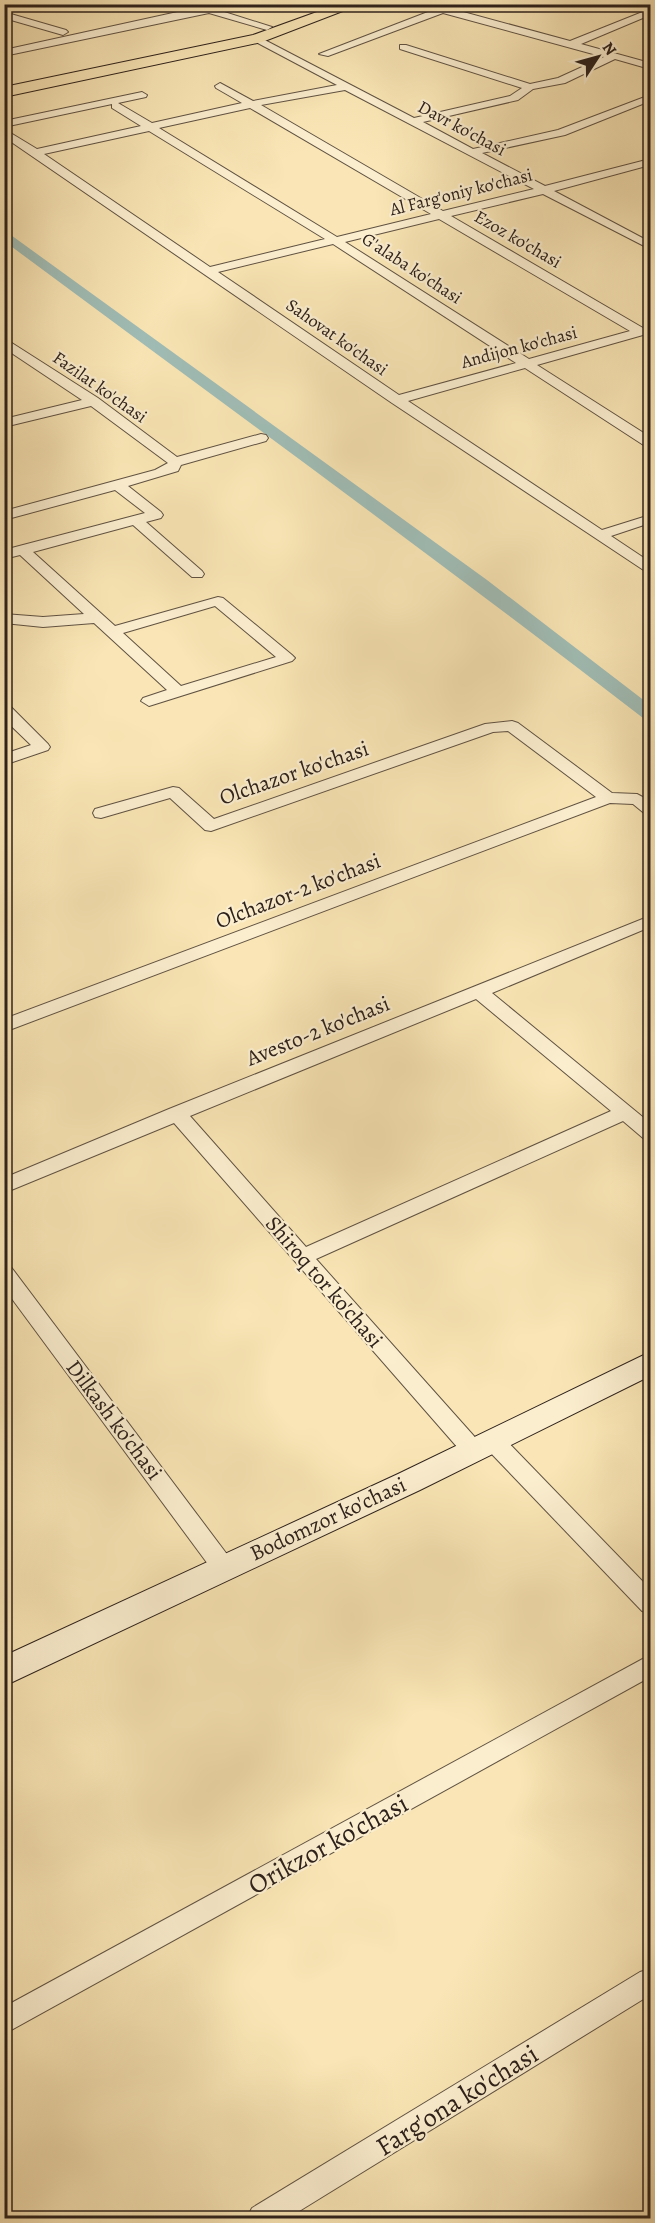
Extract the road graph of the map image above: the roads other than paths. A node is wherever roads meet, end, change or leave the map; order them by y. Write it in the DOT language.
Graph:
graph roads {
  1 [pos="224,4"];
  2 [pos="332,4"];
  3 [pos="354,4"];
  4 [pos="422,4"];
  5 [pos="209,10"];
  6 [pos="442,10"];
  7 [pos="651,12"];
  8 [pos="4,15"];
  9 [pos="63,32"];
  10 [pos="262,33"];
  11 [pos="570,45"];
  12 [pos="403,47"];
  13 [pos="4,53"];
  14 [pos="324,54"];
  15 [pos="614,56"];
  16 [pos="651,66"];
  17 [pos="4,84"];
  18 [pos="220,86"];
  19 [pos="348,86"];
  20 [pos="530,87"];
  21 [pos="4,92"];
  22 [pos="142,95"];
  23 [pos="651,98"];
  24 [pos="252,104"];
  25 [pos="116,106"];
  26 [pos="414,121"];
  27 [pos="4,124"];
  28 [pos="152,127"];
  29 [pos="4,132"];
  30 [pos="473,152"];
  31 [pos="35,153"];
  32 [pos="651,162"];
  33 [pos="545,190"];
  34 [pos="441,215"];
  35 [pos="651,232"];
  36 [pos="634,237"];
  37 [pos="336,241"];
  38 [pos="651,246"];
  39 [pos="209,271"];
  40 [pos="646,331"];
  41 [pos="4,342"];
  42 [pos="11,353"];
  43 [pos="526,363"];
  44 [pos="397,400"];
  45 [pos="93,401"];
  46 [pos="4,423"];
  47 [pos="261,438"];
  48 [pos="651,443"];
  49 [pos="175,462"];
  50 [pos="118,485"];
  51 [pos="4,516"];
  52 [pos="651,519"];
  53 [pos="136,520"];
  54 [pos="600,535"];
  55 [pos="23,550"];
  56 [pos="4,555"];
  57 [pos="651,568"];
  58 [pos="197,573"];
  59 [pos="5,617"];
  60 [pos="96,618"];
  61 [pos="111,632"];
  62 [pos="178,692"];
  63 [pos="149,701"];
  64 [pos="4,709"];
  65 [pos="4,760"];
  66 [pos="608,798"];
  67 [pos="651,809"];
  68 [pos="101,813"];
  69 [pos="651,921"];
  70 [pos="480,993"];
  71 [pos="4,1026"];
  72 [pos="625,1112"];
  73 [pos="176,1113"];
  74 [pos="651,1133"];
  75 [pos="4,1186"];
  76 [pos="302,1257"];
  77 [pos="4,1272"];
  78 [pos="651,1363"];
  79 [pos="483,1446"];
  80 [pos="224,1568"];
  81 [pos="651,1604"];
  82 [pos="651,1665"];
  83 [pos="4,1672"];
  84 [pos="651,1981"];
  85 [pos="4,2022"];
  86 [pos="262,2218"];
  1 -- 5 [label="street"];
  2 -- 10 [label="main road"];
  3 -- 10 [label="main road"];
  4 -- 6 [label="street"];
  5 -- 10 [label="street, Davr ko'chasi"];
  5 -- 13 [label="street"];
  6 -- 11 [label="street"];
  6 -- 14 [label="street"];
  7 -- 11 [label="street"];
  8 -- 9 [label="street"];
  10 -- 17 [label="main road"];
  10 -- 19 [label="street, Davr ko'chasi"];
  10 -- 21 [label="main road"];
  11 -- 15 [label="street"];
  12 -- 20 [label="street"];
  15 -- 16 [label="street"];
  15 -- 20 [label="street"];
  18 -- 24 [label="street, Ezoz ko'chasi"];
  19 -- 24 [label="street"];
  19 -- 26 [label="street, Davr ko'chasi"];
  20 -- 26 [label="street"];
  22 -- 27 [label="street"];
  23 -- 30 [label="street"];
  24 -- 28 [label="street"];
  24 -- 34 [label="street, Ezoz ko'chasi"];
  25 -- 28 [label="street, G'alaba ko'chasi"];
  26 -- 30 [label="street, Davr ko'chasi"];
  28 -- 31 [label="street"];
  28 -- 37 [label="street, G'alaba ko'chasi"];
  29 -- 31 [label="street, Sahovat ko'chasi"];
  30 -- 33 [label="street, Davr ko'chasi"];
  31 -- 39 [label="street, Sahovat ko'chasi"];
  32 -- 33 [label="street, Al Farg'oniy ko'chasi"];
  33 -- 34 [label="street, Al Farg'oniy ko'chasi"];
  33 -- 36 [label="street, Davr ko'chasi"];
  34 -- 37 [label="street, Al Farg'oniy ko'chasi"];
  34 -- 40 [label="street, Ezoz ko'chasi"];
  35 -- 36 [label="street"];
  36 -- 38 [label="street, Davr ko'chasi"];
  37 -- 39 [label="street, Al Farg'oniy ko'chasi"];
  37 -- 43 [label="street, G'alaba ko'chasi"];
  39 -- 44 [label="street, Sahovat ko'chasi"];
  40 -- 43 [label="street, Andijon ko'chasi"];
  41 -- 42 [label="street, Fazilat ko'chasi"];
  42 -- 45 [label="street, Fazilat ko'chasi"];
  43 -- 44 [label="street, Andijon ko'chasi"];
  43 -- 48 [label="street, G'alaba ko'chasi"];
  44 -- 54 [label="street, Sahovat ko'chasi"];
  45 -- 46 [label="street"];
  45 -- 49 [label="street, Fazilat ko'chasi"];
  47 -- 49 [label="street"];
  49 -- 50 [label="street"];
  50 -- 51 [label="street"];
  50 -- 53 [label="street"];
  52 -- 54 [label="street"];
  53 -- 55 [label="street"];
  53 -- 58 [label="street"];
  54 -- 57 [label="street, Sahovat ko'chasi"];
  55 -- 56 [label="street"];
  55 -- 60 [label="street"];
  59 -- 60 [label="street"];
  60 -- 61 [label="street"];
  61 -- 62 [label="street"];
  61 -- 62 [label="street"];
  62 -- 63 [label="street"];
  64 -- 65 [label="street"];
  66 -- 67 [label="street"];
  66 -- 68 [label="street, Olchazor ko'chasi"];
  66 -- 71 [label="street, Olchazor-2 ko'chasi"];
  69 -- 70 [label="street, Avesto-2 ko'chasi"];
  70 -- 72 [label="street"];
  70 -- 73 [label="street, Avesto-2 ko'chasi"];
  72 -- 74 [label="street"];
  72 -- 76 [label="street"];
  73 -- 75 [label="street, Avesto-2 ko'chasi"];
  73 -- 76 [label="street, Shiroq tor ko'chasi"];
  76 -- 79 [label="street, Shiroq tor ko'chasi"];
  77 -- 80 [label="street, Dilkash ko'chasi"];
  78 -- 79 [label="street, Bodomzor ko'chasi"];
  79 -- 80 [label="street, Bodomzor ko'chasi"];
  79 -- 81 [label="street, Shiroq tor ko'chasi"];
  80 -- 83 [label="street, Bodomzor ko'chasi"];
  82 -- 85 [label="street, Orikzor ko'chasi"];
  84 -- 86 [label="street, Farg'ona ko'chasi"];
}
